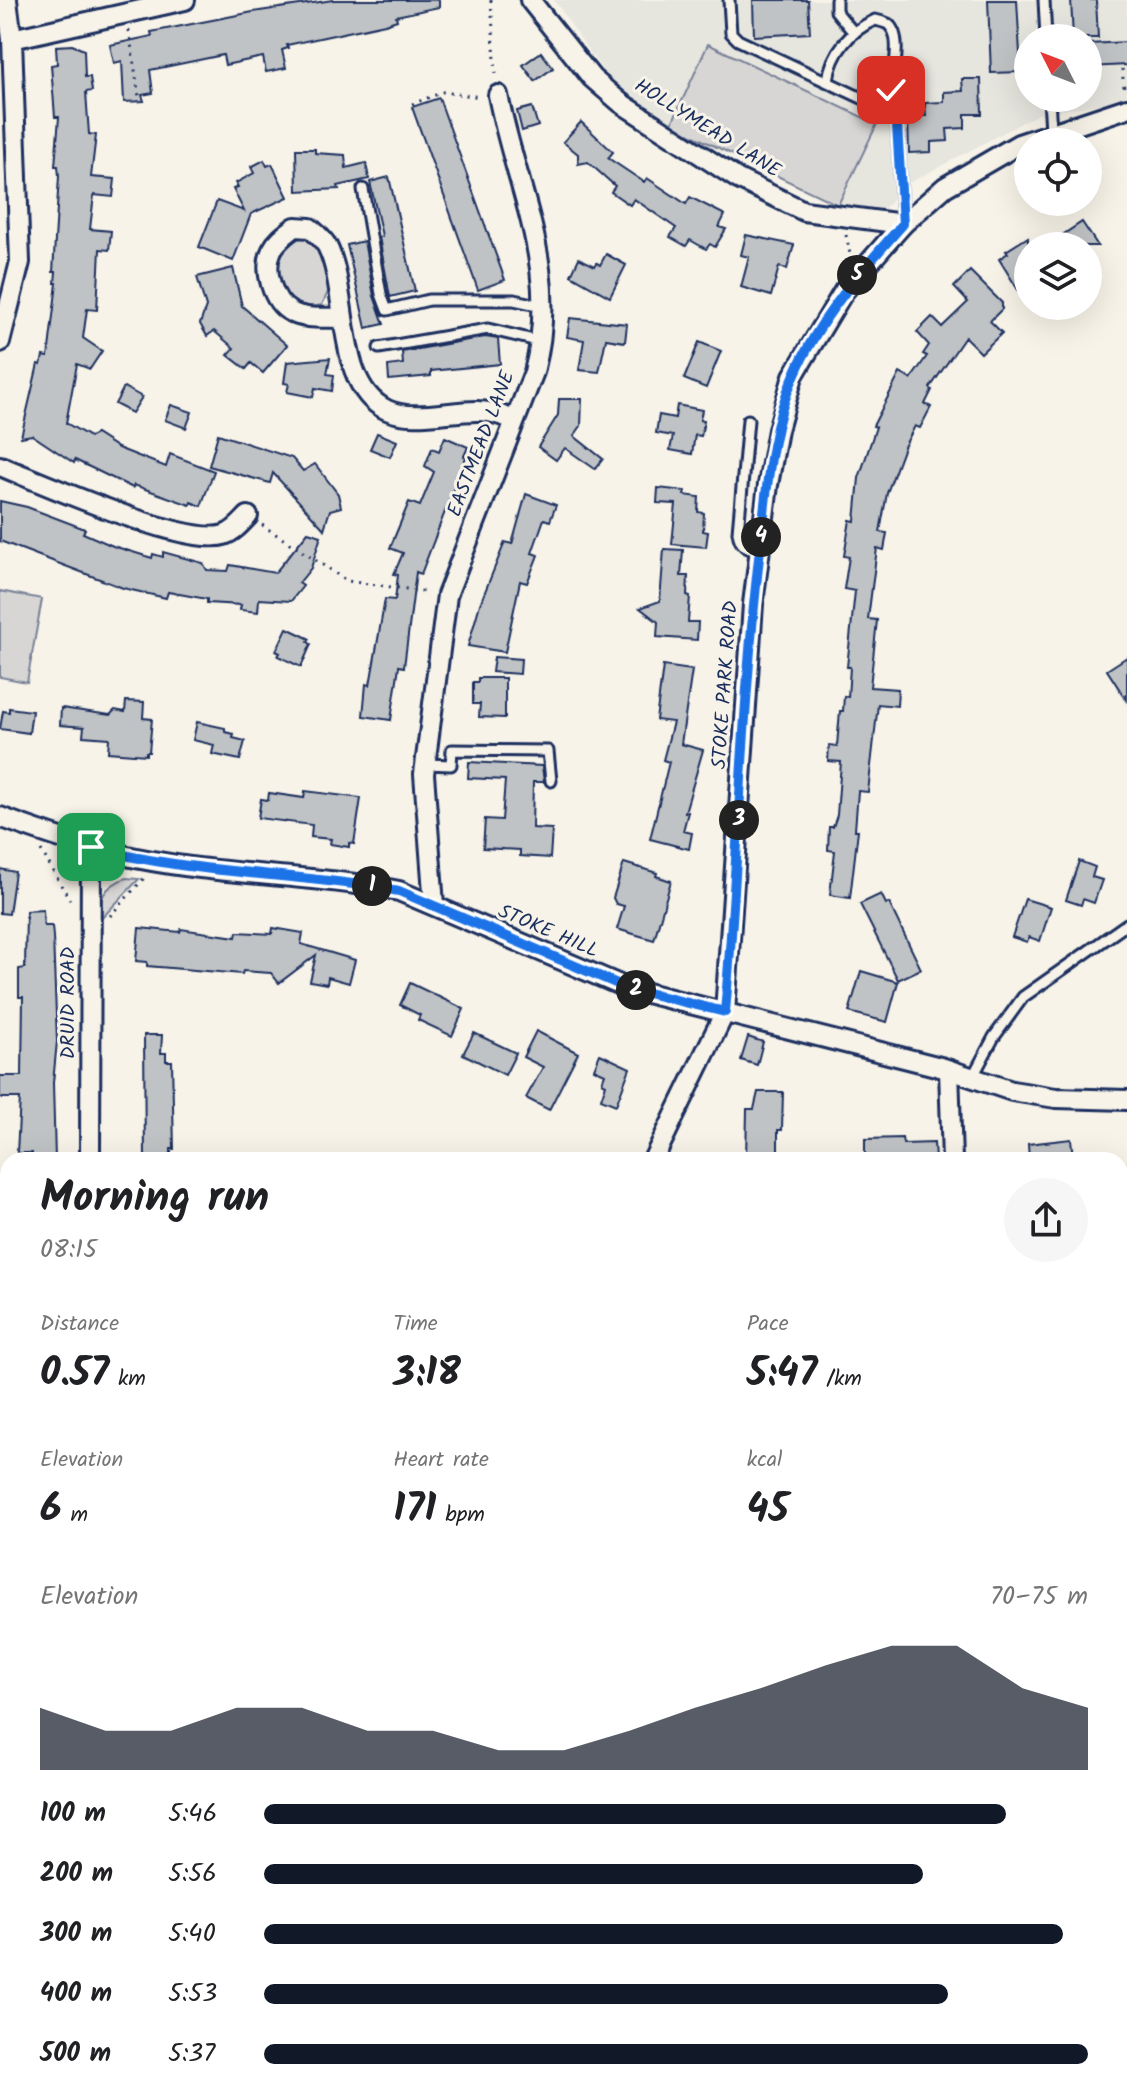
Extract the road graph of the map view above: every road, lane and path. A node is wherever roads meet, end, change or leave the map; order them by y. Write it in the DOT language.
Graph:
graph roads {
  1 [pos="7,0"];
  2 [pos="185,0"];
  3 [pos="491,0"];
  4 [pos="530,0"];
  5 [pos="729,0"];
  6 [pos="836,0"];
  7 [pos="1044,0"];
  8 [pos="127,13"];
  9 [pos="1045,24"];
  10 [pos="854,33"];
  11 [pos="12,39"];
  12 [pos="828,80"];
  13 [pos="139,97"];
  14 [pos="499,97"];
  15 [pos="412,104"];
  16 [pos="883,108"];
  17 [pos="1127,108"];
  18 [pos="1061,128"];
  19 [pos="1014,149"];
  20 [pos="363,189"];
  21 [pos="841,215"];
  22 [pos="903,224"];
  23 [pos="856,277"];
  24 [pos="545,306"];
  25 [pos="341,318"];
  26 [pos="0,342"];
  27 [pos="542,342"];
  28 [pos="379,348"];
  29 [pos="515,420"];
  30 [pos="748,420"];
  31 [pos="0,466"];
  32 [pos="248,516"];
  33 [pos="759,552"];
  34 [pos="447,595"];
  35 [pos="426,764"];
  36 [pos="551,781"];
  37 [pos="0,817"];
  38 [pos="91,847"];
  39 [pos="434,905"];
  40 [pos="1127,924"];
  41 [pos="725,1012"];
  42 [pos="949,1070"];
  43 [pos="972,1078"];
  44 [pos="1127,1100"];
  45 [pos="90,1152"];
  46 [pos="657,1152"];
  47 [pos="952,1152"];
  1 -- 11 [label="street"];
  2 -- 8 [label="street"];
  3 -- 14 [label="path"];
  4 -- 21 [label="street, HOLLYMEAD LANE"];
  5 -- 12 [label="lane"];
  6 -- 10 [label="lane"];
  7 -- 9 [label="lane"];
  8 -- 11 [label="street"];
  8 -- 13 [label="path"];
  10 -- 12 [label="lane"];
  10 -- 16 [label="lane"];
  11 -- 26 [label="street"];
  12 -- 16 [label="lane"];
  14 -- 15 [label="path"];
  14 -- 24 [label="street, EASTMEAD LANE"];
  16 -- 22 [label="lane"];
  17 -- 18 [label="street, STOKE PARK ROAD"];
  19 -- 22 [label="street, STOKE PARK ROAD"];
  20 -- 24 [label="lane"];
  21 -- 22 [label="street, HOLLYMEAD LANE"];
  21 -- 23 [label="path"];
  22 -- 23 [label="street, STOKE PARK ROAD"];
  23 -- 33 [label="street, STOKE PARK ROAD"];
  24 -- 27 [label="street, EASTMEAD LANE"];
  25 -- 25 [label="street"];
  25 -- 29 [label="street"];
  27 -- 28 [label="lane"];
  27 -- 29 [label="street, EASTMEAD LANE"];
  29 -- 34 [label="street, EASTMEAD LANE"];
  30 -- 33 [label="lane"];
  31 -- 32 [label="street"];
  32 -- 34 [label="path"];
  33 -- 41 [label="street, STOKE PARK ROAD"];
  34 -- 35 [label="street, EASTMEAD LANE"];
  35 -- 36 [label="lane"];
  35 -- 39 [label="street, EASTMEAD LANE"];
  37 -- 38 [label="street, STOKE HILL"];
  38 -- 39 [label="street, STOKE HILL"];
  38 -- 45 [label="street, DRUID ROAD"];
  39 -- 41 [label="street, STOKE HILL"];
  40 -- 43 [label="lane"];
  41 -- 42 [label="street, STOKE HILL"];
  41 -- 46 [label="street"];
  42 -- 43 [label="street, STOKE HILL"];
  42 -- 47 [label="street"];
  43 -- 44 [label="street, STOKE HILL"];
}
